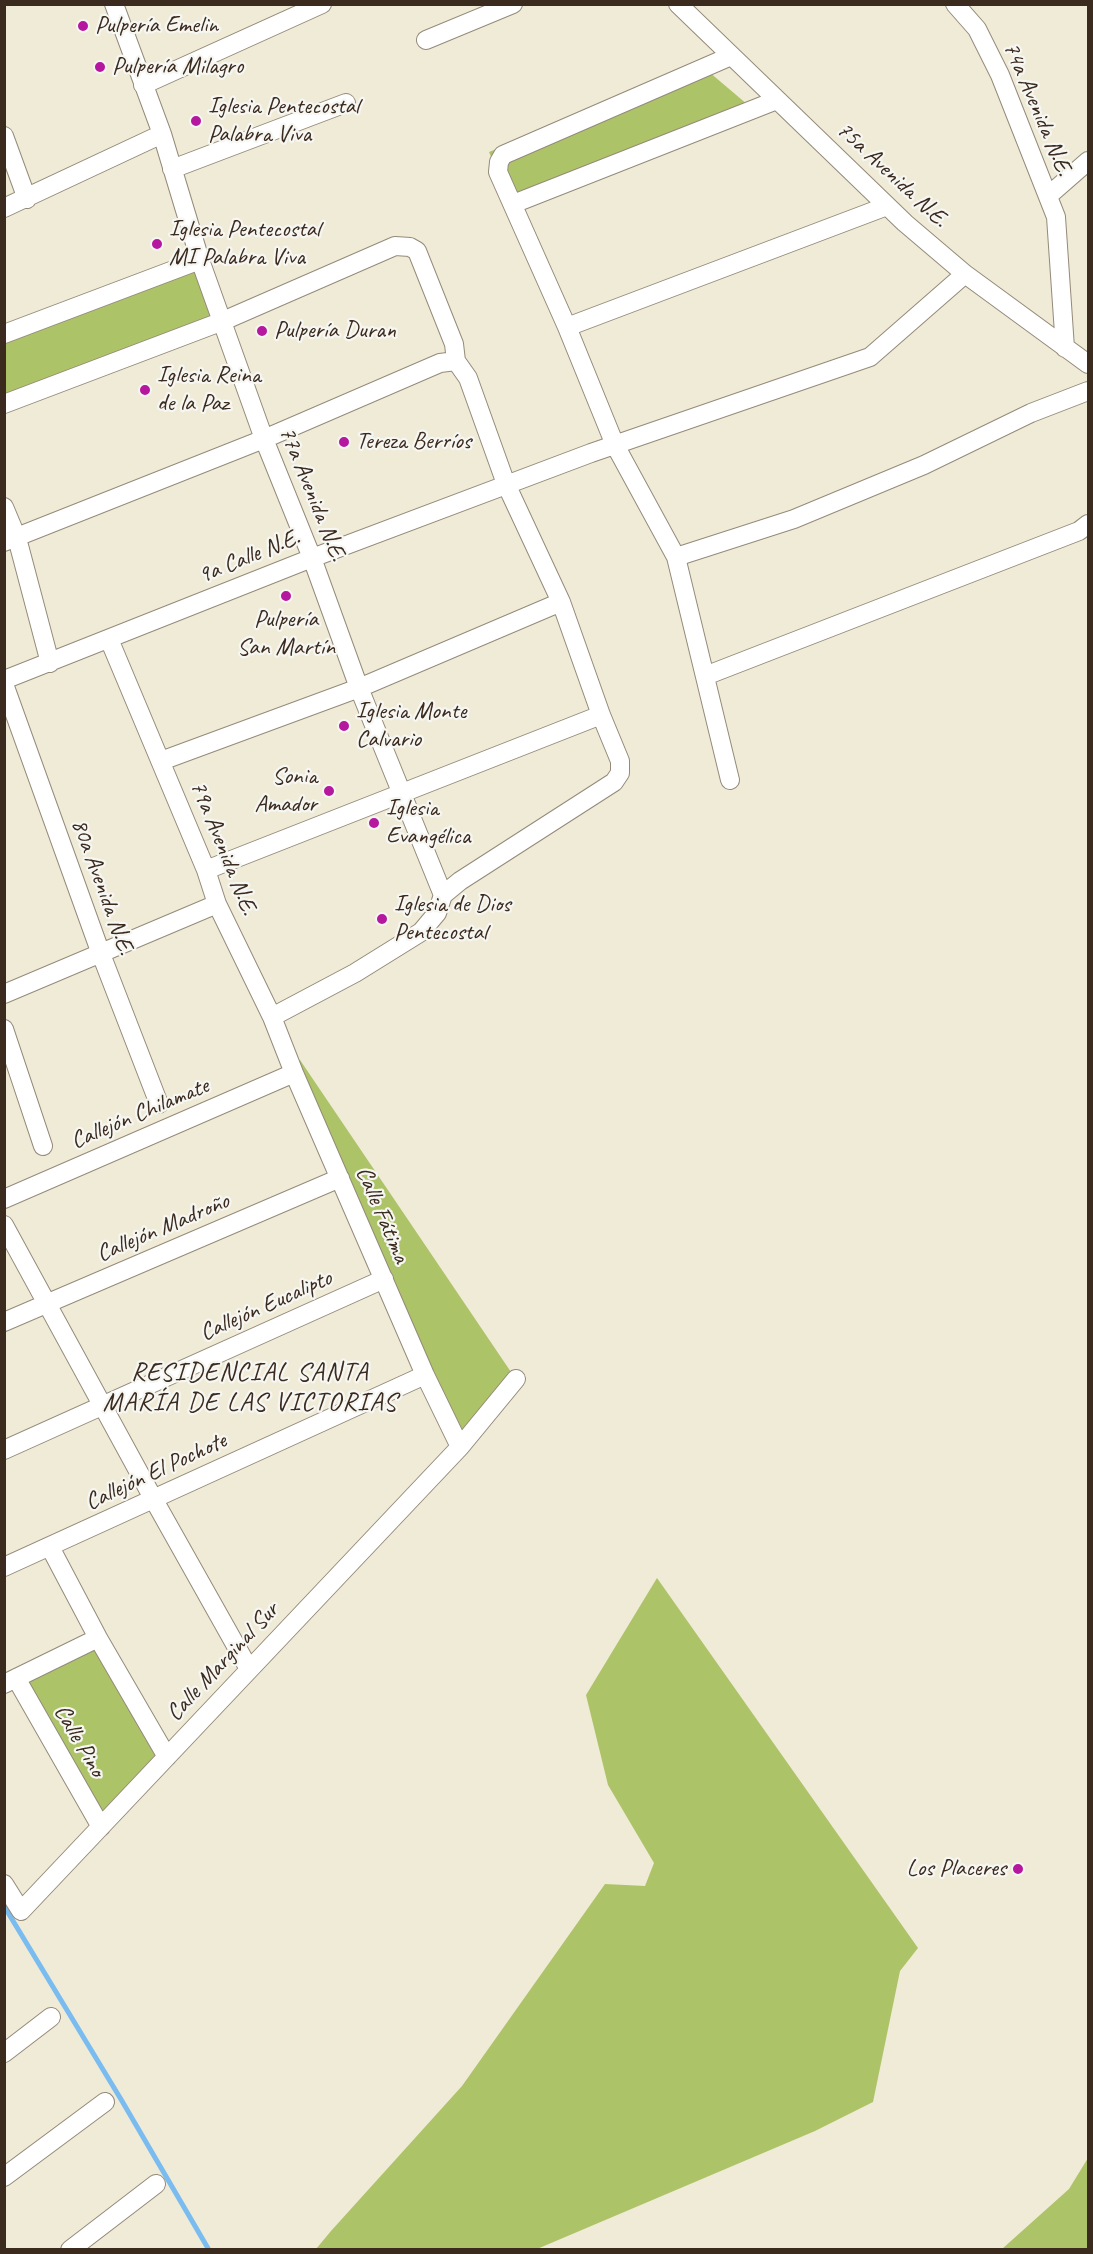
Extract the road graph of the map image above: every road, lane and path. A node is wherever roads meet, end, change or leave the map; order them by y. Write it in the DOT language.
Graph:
graph roads {
  1 [pos="114,4"];
  2 [pos="322,4"];
  3 [pos="513,4"];
  4 [pos="678,4"];
  5 [pos="955,4"];
  6 [pos="426,40"];
  7 [pos="731,56"];
  8 [pos="143,85"];
  9 [pos="777,100"];
  10 [pos="346,103"];
  11 [pos="162,134"];
  12 [pos="4,136"];
  13 [pos="1089,161"];
  14 [pos="172,169"];
  15 [pos="1048,196"];
  16 [pos="27,199"];
  17 [pos="513,204"];
  18 [pos="887,206"];
  19 [pos="4,208"];
  20 [pos="200,260"];
  21 [pos="965,274"];
  22 [pos="223,321"];
  23 [pos="567,327"];
  24 [pos="4,334"];
  25 [pos="1065,348"];
  26 [pos="456,361"];
  27 [pos="1089,364"];
  28 [pos="1089,391"];
  29 [pos="4,404"];
  30 [pos="264,439"];
  31 [pos="615,445"];
  32 [pos="506,484"];
  33 [pos="4,507"];
  34 [pos="1089,524"];
  35 [pos="11,540"];
  36 [pos="676,557"];
  37 [pos="312,558"];
  38 [pos="561,602"];
  39 [pos="109,639"];
  40 [pos="50,663"];
  41 [pos="705,676"];
  42 [pos="4,682"];
  43 [pos="359,688"];
  44 [pos="601,715"];
  45 [pos="161,761"];
  46 [pos="730,780"];
  47 [pos="403,792"];
  48 [pos="206,870"];
  49 [pos="443,895"];
  50 [pos="218,904"];
  51 [pos="100,954"];
  52 [pos="4,994"];
  53 [pos="272,1017"];
  54 [pos="4,1029"];
  55 [pos="294,1073"];
  56 [pos="159,1104"];
  57 [pos="43,1146"];
  58 [pos="340,1178"];
  59 [pos="4,1199"];
  60 [pos="4,1225"];
  61 [pos="384,1280"];
  62 [pos="47,1304"];
  63 [pos="4,1322"];
  64 [pos="425,1375"];
  65 [pos="516,1379"];
  66 [pos="102,1406"];
  67 [pos="460,1447"];
  68 [pos="4,1450"];
  69 [pos="154,1500"];
  70 [pos="50,1547"];
  71 [pos="4,1567"];
  72 [pos="98,1638"];
  73 [pos="249,1669"];
  74 [pos="10,1681"];
  75 [pos="167,1756"];
  76 [pos="101,1827"];
  77 [pos="4,1884"];
  78 [pos="51,2018"];
  79 [pos="4,2053"];
  80 [pos="105,2102"];
  81 [pos="4,2177"];
  82 [pos="156,2184"];
  83 [pos="70,2250"];
  1 -- 8 [label="street, 77a Avenida N.E."];
  2 -- 8 [label="street"];
  3 -- 6 [label="street"];
  4 -- 7 [label="street, 75a Avenida N.E."];
  5 -- 15 [label="street, 74a Avenida N.E."];
  7 -- 9 [label="street, 75a Avenida N.E."];
  7 -- 17 [label="street"];
  8 -- 11 [label="street, 77a Avenida N.E."];
  9 -- 17 [label="street"];
  9 -- 18 [label="street, 75a Avenida N.E."];
  10 -- 14 [label="street"];
  11 -- 14 [label="street, 77a Avenida N.E."];
  11 -- 16 [label="street"];
  12 -- 16 [label="street"];
  13 -- 15 [label="street"];
  14 -- 20 [label="street, 77a Avenida N.E."];
  15 -- 25 [label="street, 74a Avenida N.E."];
  16 -- 19 [label="street"];
  17 -- 23 [label="street"];
  18 -- 21 [label="street, 75a Avenida N.E."];
  18 -- 23 [label="street"];
  20 -- 22 [label="street, 77a Avenida N.E."];
  20 -- 24 [label="street"];
  21 -- 25 [label="street, 75a Avenida N.E."];
  21 -- 31 [label="street, 9a Calle N.E."];
  22 -- 26 [label="street"];
  22 -- 29 [label="street"];
  22 -- 30 [label="street, 77a Avenida N.E."];
  23 -- 31 [label="street"];
  25 -- 27 [label="street, 75a Avenida N.E."];
  26 -- 30 [label="street"];
  26 -- 32 [label="street"];
  28 -- 36 [label="street"];
  30 -- 35 [label="street"];
  30 -- 37 [label="street, 77a Avenida N.E."];
  31 -- 32 [label="street, 9a Calle N.E."];
  31 -- 36 [label="street"];
  32 -- 37 [label="street, 9a Calle N.E."];
  32 -- 38 [label="street"];
  33 -- 35 [label="street"];
  34 -- 41 [label="street"];
  35 -- 40 [label="street"];
  36 -- 41 [label="street"];
  37 -- 39 [label="street, 9a Calle N.E."];
  37 -- 43 [label="street, 77a Avenida N.E."];
  38 -- 43 [label="street"];
  38 -- 44 [label="street"];
  39 -- 40 [label="street, 9a Calle N.E."];
  39 -- 45 [label="street, 79a Avenida N.E."];
  40 -- 42 [label="street, 9a Calle N.E."];
  41 -- 46 [label="street"];
  42 -- 51 [label="street, 80a Avenida N.E."];
  43 -- 45 [label="street"];
  43 -- 47 [label="street, 77a Avenida N.E."];
  44 -- 47 [label="street"];
  44 -- 49 [label="street"];
  45 -- 48 [label="street, 79a Avenida N.E."];
  47 -- 48 [label="street"];
  47 -- 49 [label="street, 77a Avenida N.E."];
  48 -- 50 [label="street, 79a Avenida N.E."];
  49 -- 53 [label="street"];
  50 -- 51 [label="street"];
  50 -- 53 [label="street, 79a Avenida N.E."];
  51 -- 52 [label="street"];
  51 -- 56 [label="street, 80a Avenida N.E."];
  53 -- 55 [label="street, 79a Avenida N.E."];
  54 -- 57 [label="street"];
  55 -- 58 [label="street, Calle Fátima"];
  55 -- 59 [label="street, Callejón Chilamate"];
  58 -- 61 [label="street, Calle Fátima"];
  58 -- 62 [label="street, Callejón Madroño"];
  60 -- 62 [label="street"];
  61 -- 64 [label="street, Calle Fátima"];
  61 -- 66 [label="street, Callejón Eucalipto"];
  62 -- 63 [label="street, Callejón Madroño"];
  62 -- 66 [label="street"];
  64 -- 67 [label="street, Calle Fátima"];
  64 -- 69 [label="street, Callejón El Pochote"];
  65 -- 67 [label="street, Calle Marginal Sur"];
  66 -- 68 [label="street, Callejón Eucalipto"];
  66 -- 69 [label="street"];
  67 -- 73 [label="street, Calle Marginal Sur"];
  69 -- 70 [label="street, Callejón El Pochote"];
  69 -- 73 [label="street"];
  70 -- 71 [label="street, Callejón El Pochote"];
  70 -- 72 [label="street"];
  72 -- 74 [label="street"];
  72 -- 75 [label="street"];
  73 -- 75 [label="street, Calle Marginal Sur"];
  74 -- 76 [label="street, Calle Pino"];
  75 -- 76 [label="street, Calle Marginal Sur"];
  76 -- 77 [label="street, Calle Marginal Sur"];
  78 -- 79 [label="street"];
  80 -- 81 [label="street"];
  82 -- 83 [label="street"];
}
